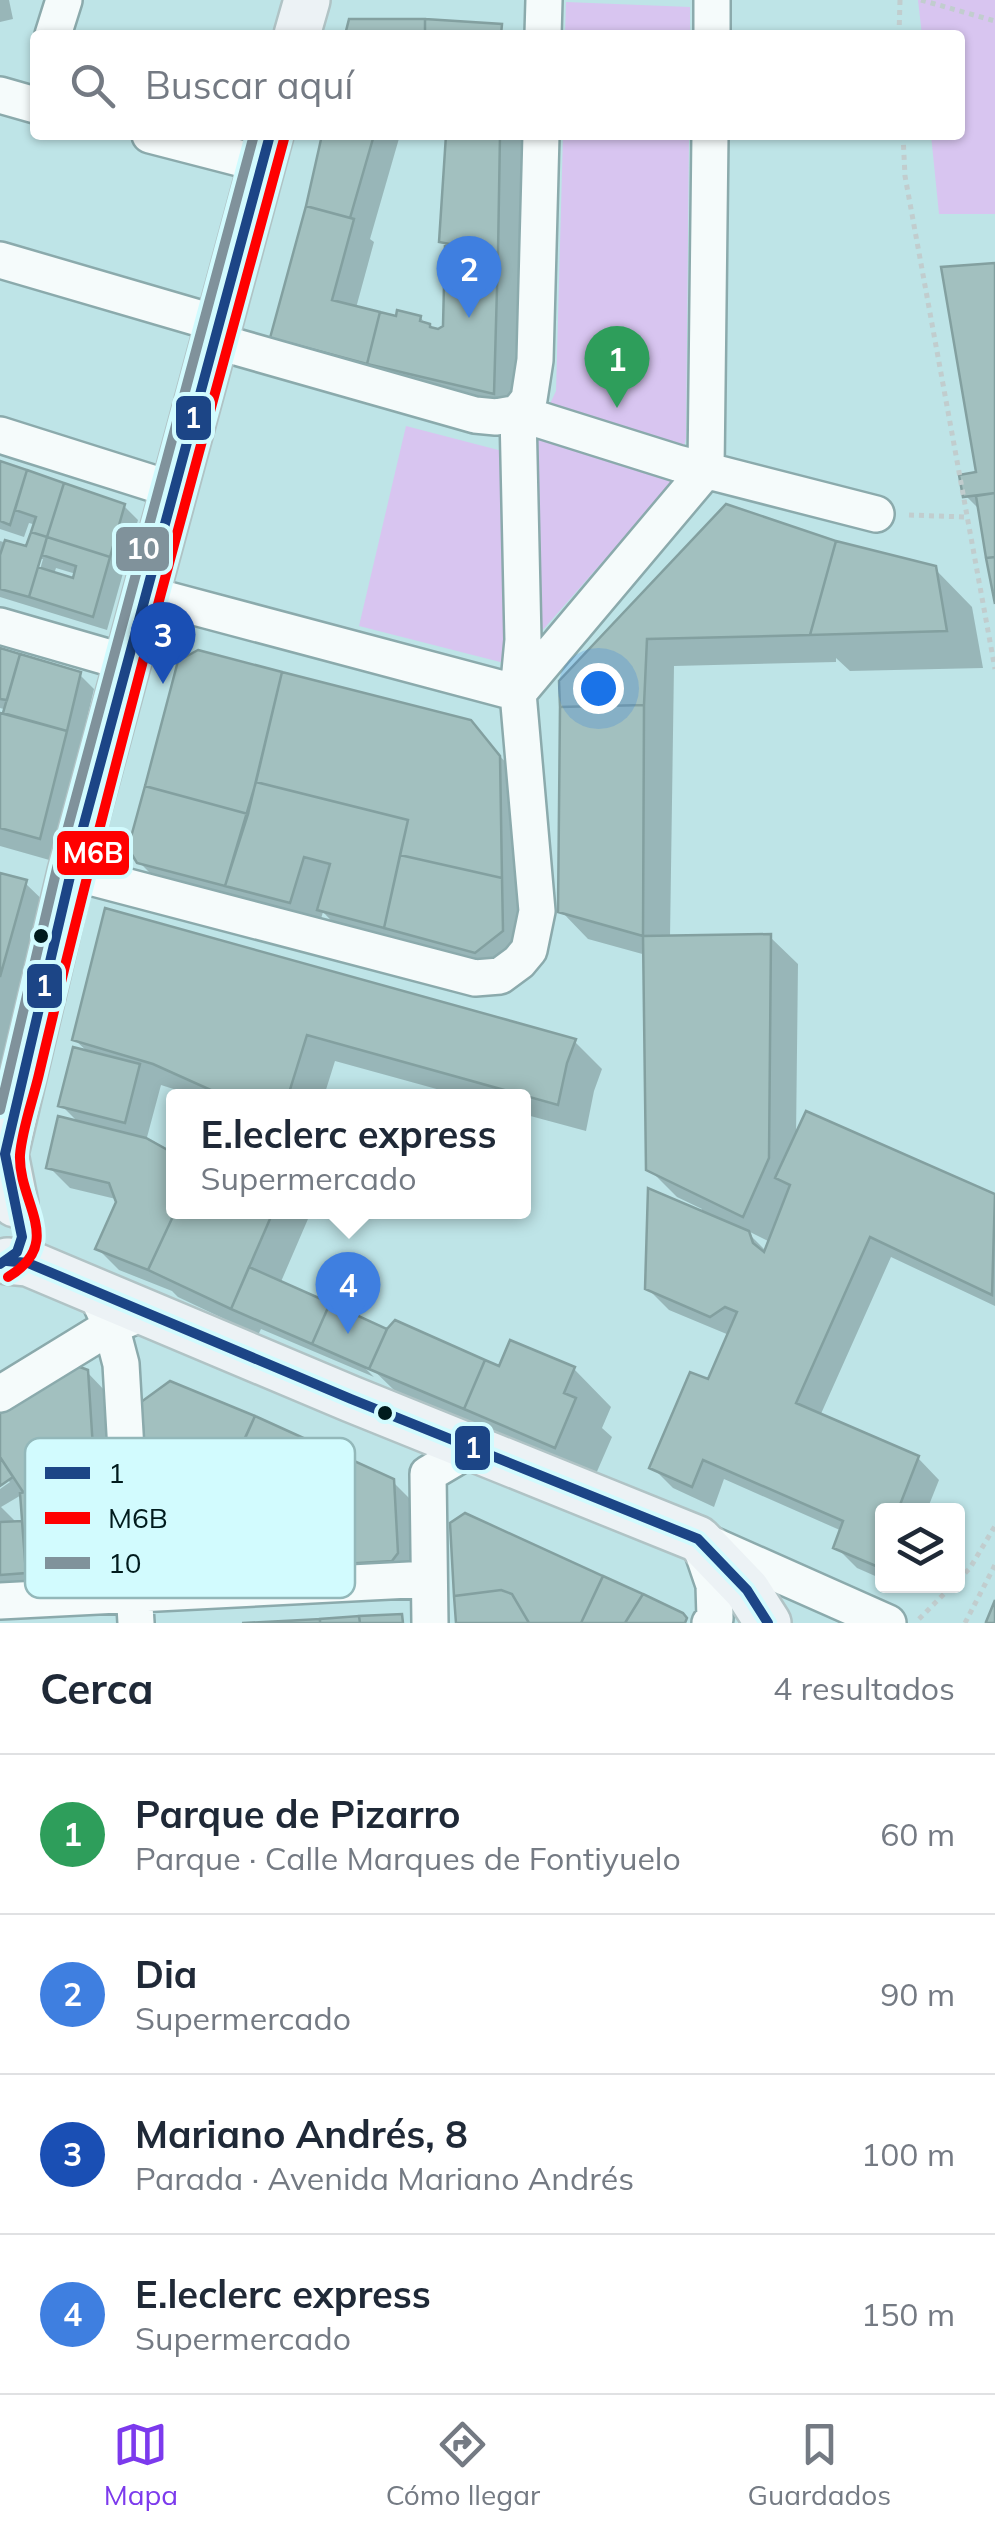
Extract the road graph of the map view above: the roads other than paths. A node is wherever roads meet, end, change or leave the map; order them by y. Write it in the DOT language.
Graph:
graph roads {
  1 [pos="64,0"];
  2 [pos="306,0"];
  3 [pos="544,0"];
  4 [pos="712,0"];
  5 [pos="55,30"];
  6 [pos="298,30"];
  7 [pos="543,30"];
  8 [pos="712,30"];
  9 [pos="189,140"];
  10 [pos="541,140"];
  11 [pos="710,140"];
  12 [pos="266,150"];
  13 [pos="0,260"];
  14 [pos="217,332"];
  15 [pos="518,412"];
  16 [pos="0,435"];
  17 [pos="706,470"];
  18 [pos="174,490"];
  19 [pos="876,514"];
  20 [pos="146,594"];
  21 [pos="0,626"];
  22 [pos="128,664"];
  23 [pos="518,693"];
  24 [pos="72,872"];
  25 [pos="7,1211"];
  26 [pos="103,1301"];
  27 [pos="0,1394"];
  28 [pos="125,1438"];
  29 [pos="472,1448"];
  30 [pos="698,1539"];
  31 [pos="429,1579"];
  32 [pos="355,1586"];
  33 [pos="237,1598"];
  34 [pos="0,1601"];
  35 [pos="136,1608"];
  36 [pos="874,1617"];
  37 [pos="430,1623"];
  38 [pos="710,1623"];
  39 [pos="768,1623"];
  1 -- 5 [label="street"];
  2 -- 6 [label="main road"];
  3 -- 7 [label="street"];
  4 -- 8 [label="street"];
  9 -- 12 [label="street"];
  10 -- 15 [label="street"];
  11 -- 17 [label="street"];
  12 -- 14 [label="main road"];
  13 -- 14 [label="street"];
  14 -- 15 [label="street"];
  14 -- 18 [label="main road"];
  15 -- 17 [label="street"];
  15 -- 23 [label="street"];
  16 -- 18 [label="street"];
  17 -- 19 [label="street"];
  17 -- 23 [label="street"];
  18 -- 20 [label="main road"];
  20 -- 22 [label="main road"];
  20 -- 23 [label="street"];
  21 -- 22 [label="street"];
  22 -- 24 [label="main road"];
  23 -- 24 [label="street"];
  24 -- 25 [label="main road"];
  25 -- 26 [label="main road"];
  26 -- 27 [label="street"];
  26 -- 28 [label="street"];
  26 -- 29 [label="main road"];
  29 -- 30 [label="main road"];
  29 -- 31 [label="street"];
  30 -- 36 [label="street"];
  30 -- 38 [label="street"];
  30 -- 39 [label="main road"];
  31 -- 32 [label="street"];
  31 -- 37 [label="street"];
  33 -- 35 [label="street"];
  34 -- 35 [label="street"];
}
